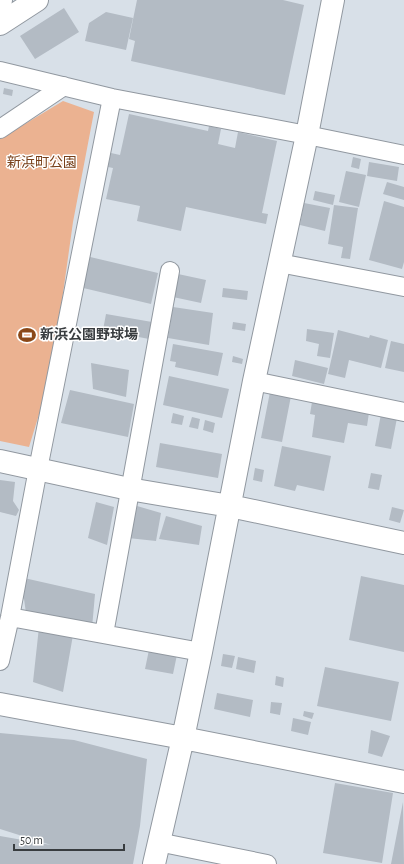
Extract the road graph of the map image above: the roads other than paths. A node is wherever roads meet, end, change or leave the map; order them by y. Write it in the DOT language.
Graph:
graph roads {
  1 [pos="37,0"];
  2 [pos="333,0"];
  3 [pos="0,24"];
  4 [pos="0,71"];
  5 [pos="64,86"];
  6 [pos="112,98"];
  7 [pos="0,129"];
  8 [pos="307,135"];
  9 [pos="404,155"];
  10 [pos="279,263"];
  11 [pos="170,271"];
  12 [pos="404,287"];
  13 [pos="254,381"];
  14 [pos="404,412"];
  15 [pos="0,461"];
  16 [pos="38,470"];
  17 [pos="130,489"];
  18 [pos="230,506"];
  19 [pos="404,543"];
  20 [pos="10,617"];
  21 [pos="104,634"];
  22 [pos="201,652"];
  23 [pos="0,661"];
  24 [pos="0,704"];
  25 [pos="183,738"];
  26 [pos="404,782"];
  27 [pos="158,842"];
  28 [pos="154,864"];
  29 [pos="267,864"];
  1 -- 3 [label="street"];
  2 -- 8 [label="street"];
  4 -- 5 [label="street"];
  5 -- 6 [label="street"];
  5 -- 7 [label="street"];
  6 -- 8 [label="street"];
  6 -- 16 [label="street"];
  8 -- 9 [label="street"];
  8 -- 10 [label="street"];
  10 -- 12 [label="street"];
  10 -- 13 [label="street"];
  11 -- 17 [label="street"];
  13 -- 14 [label="street"];
  13 -- 18 [label="street"];
  15 -- 16 [label="street"];
  16 -- 17 [label="street"];
  16 -- 20 [label="street"];
  17 -- 18 [label="street"];
  17 -- 21 [label="street"];
  18 -- 19 [label="street"];
  18 -- 22 [label="street"];
  20 -- 21 [label="street"];
  20 -- 23 [label="street"];
  21 -- 22 [label="street"];
  22 -- 25 [label="street"];
  24 -- 25 [label="street"];
  25 -- 26 [label="street"];
  25 -- 27 [label="street"];
  27 -- 28 [label="street"];
  27 -- 29 [label="street"];
}
